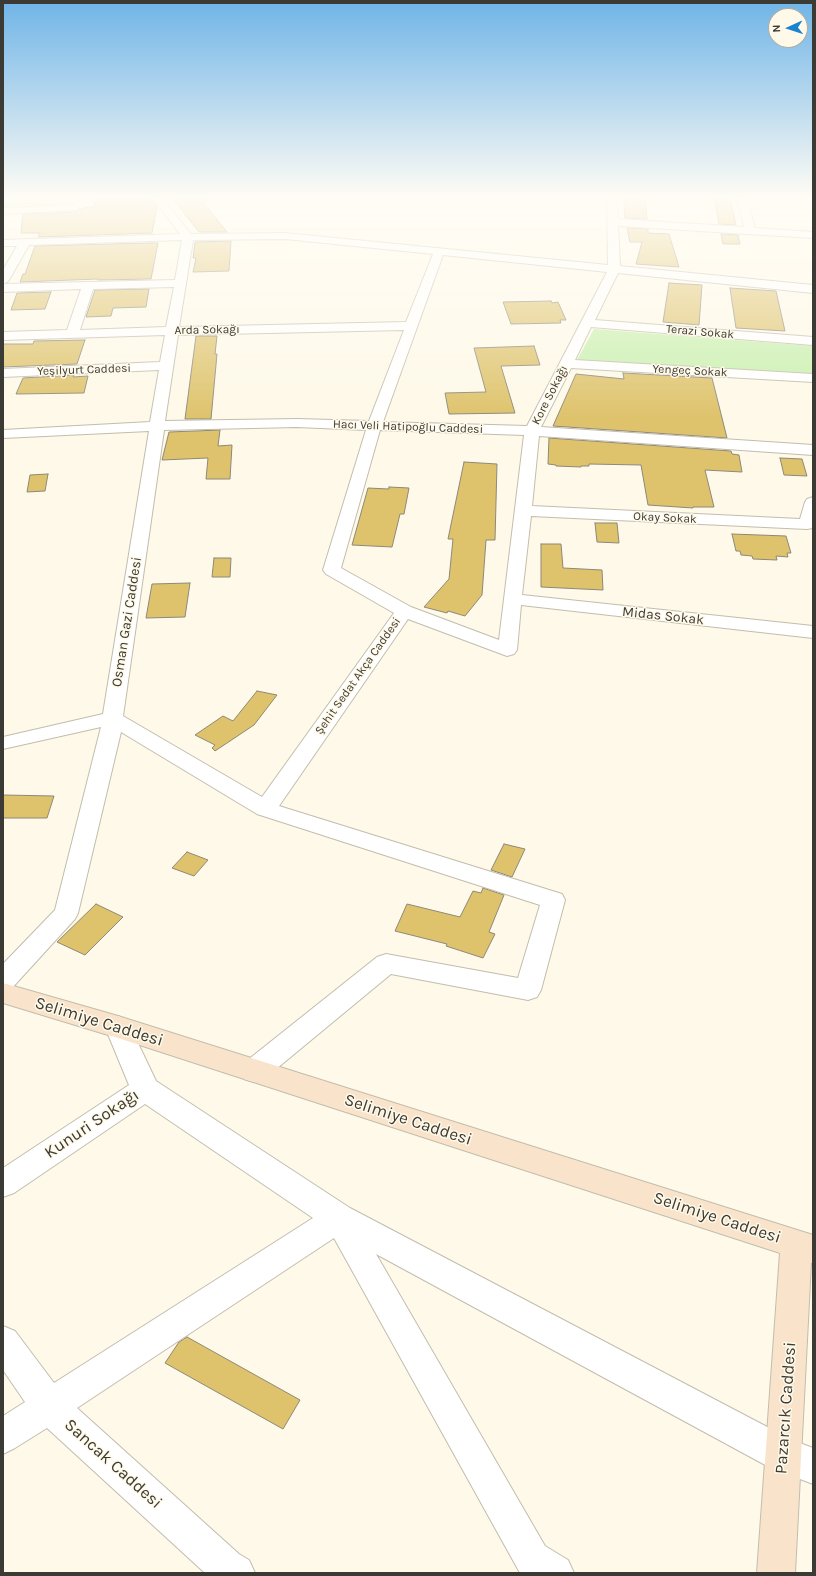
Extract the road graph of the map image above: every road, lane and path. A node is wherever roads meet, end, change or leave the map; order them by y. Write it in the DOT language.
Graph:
graph roads {
  1 [pos="182,273"];
  2 [pos="431,273"];
  3 [pos="613,273"];
  4 [pos="641,273"];
  5 [pos="180,283"];
  6 [pos="88,286"];
  7 [pos="3,288"];
  8 [pos="813,289"];
  9 [pos="587,323"];
  10 [pos="411,326"];
  11 [pos="171,331"];
  12 [pos="72,334"];
  13 [pos="3,336"];
  14 [pos="813,341"];
  15 [pos="566,364"];
  16 [pos="166,366"];
  17 [pos="3,373"];
  18 [pos="813,378"];
  19 [pos="156,426"];
  20 [pos="374,426"];
  21 [pos="532,430"];
  22 [pos="3,434"];
  23 [pos="813,450"];
  24 [pos="813,502"];
  25 [pos="523,511"];
  26 [pos="513,599"];
  27 [pos="404,611"];
  28 [pos="813,632"];
  29 [pos="112,718"];
  30 [pos="3,743"];
  31 [pos="265,809"];
  32 [pos="3,981"];
  33 [pos="3,993"];
  34 [pos="118,1028"];
  35 [pos="254,1071"];
  36 [pos="145,1089"];
  37 [pos="3,1184"];
  38 [pos="339,1218"];
  39 [pos="805,1246"];
  40 [pos="3,1342"];
  41 [pos="49,1406"];
  42 [pos="3,1436"];
  43 [pos="798,1460"];
  44 [pos="236,1573"];
  45 [pos="555,1573"];
  46 [pos="776,1573"];
  1 -- 5 [label="street, Osman Gazi Caddesi"];
  2 -- 10 [label="street, Şehit Sedat Akça Caddesi"];
  3 -- 9 [label="street, Kore Sokağı"];
  4 -- 8 [label="street"];
  5 -- 6 [label="street"];
  5 -- 11 [label="street, Osman Gazi Caddesi"];
  6 -- 7 [label="street"];
  6 -- 12 [label="street"];
  9 -- 14 [label="street, Terazi Sokak"];
  9 -- 15 [label="street, Kore Sokağı"];
  10 -- 11 [label="street, Arda Sokağı"];
  10 -- 20 [label="street, Şehit Sedat Akça Caddesi"];
  11 -- 12 [label="street, Arda Sokağı"];
  11 -- 16 [label="street, Osman Gazi Caddesi"];
  12 -- 13 [label="street, Arda Sokağı"];
  15 -- 18 [label="street, Yengeç Sokak"];
  15 -- 21 [label="street, Kore Sokağı"];
  16 -- 17 [label="street, Yeşilyurt Caddesi"];
  16 -- 19 [label="street, Osman Gazi Caddesi"];
  19 -- 20 [label="street, Hacı Veli Hatipoğlu Caddesi"];
  19 -- 22 [label="street, Hacı Veli Hatipoğlu Caddesi"];
  19 -- 29 [label="street, Osman Gazi Caddesi"];
  20 -- 21 [label="street, Hacı Veli Hatipoğlu Caddesi"];
  20 -- 27 [label="street, Şehit Sedat Akça Caddesi"];
  21 -- 23 [label="street, Hacı Veli Hatipoğlu Caddesi"];
  21 -- 25 [label="street, Kore Sokağı"];
  24 -- 25 [label="street, Okay Sokak"];
  25 -- 26 [label="street, Kore Sokağı"];
  26 -- 27 [label="street, Kore Sokağı"];
  26 -- 28 [label="street, Midas Sokak"];
  27 -- 31 [label="street, Şehit Sedat Akça Caddesi"];
  29 -- 30 [label="street"];
  29 -- 31 [label="street"];
  29 -- 32 [label="street, Osman Gazi Caddesi"];
  31 -- 35 [label="street"];
  33 -- 34 [label="street, Selimiye Caddesi"];
  34 -- 35 [label="street, Selimiye Caddesi"];
  34 -- 36 [label="street, Kunuri Sokağı"];
  35 -- 39 [label="street, Selimiye Caddesi"];
  36 -- 37 [label="street, Kunuri Sokağı"];
  36 -- 38 [label="street"];
  38 -- 41 [label="street"];
  38 -- 43 [label="street"];
  38 -- 45 [label="street"];
  39 -- 43 [label="street, Pazarcık Caddesi"];
  40 -- 41 [label="street, Sancak Caddesi"];
  41 -- 42 [label="street"];
  41 -- 44 [label="street, Sancak Caddesi"];
  43 -- 46 [label="street, Pazarcık Caddesi"];
}
